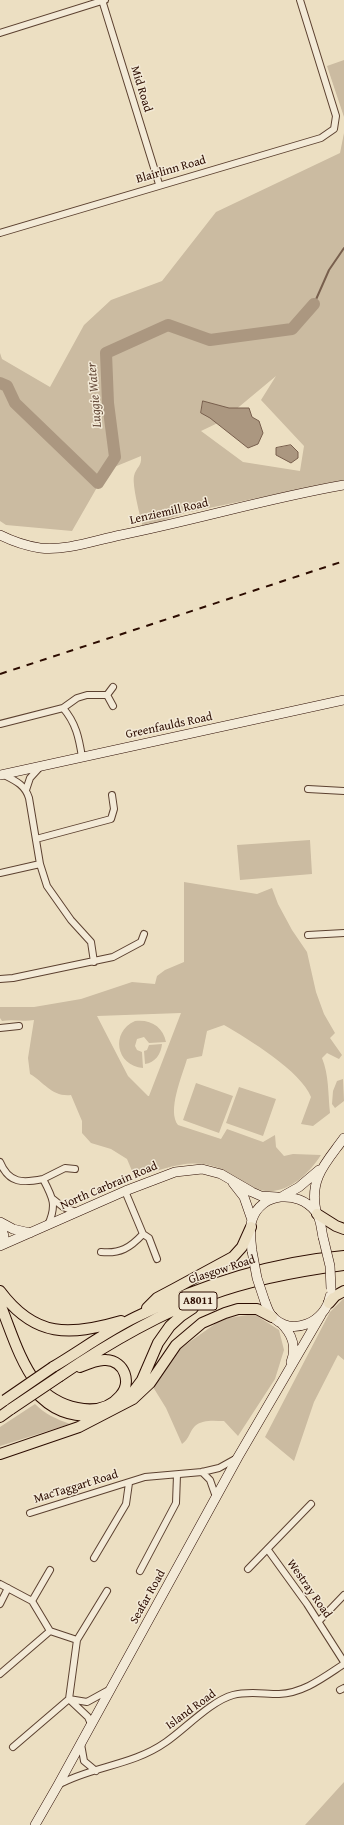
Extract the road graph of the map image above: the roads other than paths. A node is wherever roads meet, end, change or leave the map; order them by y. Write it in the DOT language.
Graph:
graph roads {
  1 [pos="104,0"];
  2 [pos="300,0"];
  3 [pos="0,33"];
  4 [pos="159,184"];
  5 [pos="0,233"];
  6 [pos="344,485"];
  7 [pos="0,535"];
  8 [pos="113,687"];
  9 [pos="107,695"];
  10 [pos="344,700"];
  11 [pos="113,706"];
  12 [pos="63,708"];
  13 [pos="0,724"];
  14 [pos="82,757"];
  15 [pos="40,767"];
  16 [pos="2,775"];
  17 [pos="308,789"];
  18 [pos="26,790"];
  19 [pos="344,791"];
  20 [pos="112,795"];
  21 [pos="36,839"];
  22 [pos="40,864"];
  23 [pos="0,873"];
  24 [pos="344,933"];
  25 [pos="144,934"];
  26 [pos="308,935"];
  27 [pos="94,962"];
  28 [pos="0,979"];
  29 [pos="19,1026"];
  30 [pos="0,1028"];
  31 [pos="344,1138"];
  32 [pos="0,1162"];
  33 [pos="323,1166"];
  34 [pos="76,1169"];
  35 [pos="230,1178"];
  36 [pos="43,1179"];
  37 [pos="125,1191"];
  38 [pos="280,1197"];
  39 [pos="53,1199"];
  40 [pos="77,1212"];
  41 [pos="316,1212"];
  42 [pos="0,1223"];
  43 [pos="251,1224"];
  44 [pos="48,1225"];
  45 [pos="344,1229"];
  46 [pos="30,1233"];
  47 [pos="142,1234"];
  48 [pos="1,1246"];
  49 [pos="100,1252"];
  50 [pos="344,1256"];
  51 [pos="157,1259"];
  52 [pos="344,1265"];
  53 [pos="0,1292"];
  54 [pos="344,1292"];
  55 [pos="211,1295"];
  56 [pos="329,1303"];
  57 [pos="0,1304"];
  58 [pos="321,1315"];
  59 [pos="136,1317"];
  60 [pos="276,1319"];
  61 [pos="0,1321"];
  62 [pos="62,1374"];
  63 [pos="283,1382"];
  64 [pos="2,1401"];
  65 [pos="125,1403"];
  66 [pos="100,1416"];
  67 [pos="0,1417"];
  68 [pos="0,1454"];
  69 [pos="238,1457"];
  70 [pos="202,1472"];
  71 [pos="178,1475"];
  72 [pos="129,1483"];
  73 [pos="216,1497"];
  74 [pos="311,1504"];
  75 [pos="30,1513"];
  76 [pos="268,1550"];
  77 [pos="94,1558"];
  78 [pos="248,1569"];
  79 [pos="50,1570"];
  80 [pos="140,1571"];
  81 [pos="0,1584"];
  82 [pos="8,1588"];
  83 [pos="106,1591"];
  84 [pos="344,1595"];
  85 [pos="32,1601"];
  86 [pos="0,1604"];
  87 [pos="319,1621"];
  88 [pos="50,1631"];
  89 [pos="77,1640"];
  90 [pos="344,1663"];
  91 [pos="0,1674"];
  92 [pos="111,1688"];
  93 [pos="68,1699"];
  94 [pos="92,1724"];
  95 [pos="81,1744"];
  96 [pos="12,1747"];
  97 [pos="96,1771"];
  98 [pos="58,1785"];
  99 [pos="35,1825"];
  1 -- 3 [label="street"];
  1 -- 4 [label="street, Mid Road"];
  2 -- 4 [label="street, Blairlinn Road"];
  4 -- 5 [label="street, Blairlinn Road"];
  6 -- 7 [label="street, Lenziemill Road"];
  8 -- 9 [label="street"];
  9 -- 11 [label="street"];
  9 -- 12 [label="street"];
  10 -- 14 [label="street, Greenfaulds Road"];
  12 -- 13 [label="street"];
  12 -- 14 [label="street"];
  14 -- 15 [label="street, Greenfaulds Road"];
  15 -- 16 [label="street, Greenfaulds Road"];
  15 -- 18 [label="street"];
  16 -- 18 [label="street"];
  17 -- 19 [label="street"];
  18 -- 21 [label="street"];
  20 -- 21 [label="street"];
  21 -- 22 [label="street"];
  22 -- 23 [label="street"];
  22 -- 27 [label="street"];
  24 -- 26 [label="street"];
  25 -- 27 [label="street"];
  27 -- 28 [label="street"];
  29 -- 30 [label="street"];
  31 -- 33 [label="street"];
  32 -- 36 [label="street"];
  33 -- 38 [label="street"];
  33 -- 41 [label="street"];
  34 -- 36 [label="street"];
  35 -- 37 [label="street, North Carbrain Road"];
  35 -- 38 [label="street, North Carbrain Road"];
  35 -- 43 [label="street"];
  36 -- 39 [label="street"];
  37 -- 40 [label="street, North Carbrain Road"];
  37 -- 47 [label="street"];
  38 -- 41 [label="street"];
  38 -- 43 [label="street"];
  39 -- 40 [label="street"];
  39 -- 44 [label="street"];
  40 -- 44 [label="street, North Carbrain Road"];
  41 -- 45 [label="main road"];
  41 -- 56 [label="street, bridge"];
  42 -- 46 [label="street"];
  42 -- 48 [label="street"];
  43 -- 59 [label="main road"];
  43 -- 60 [label="street, bridge"];
  44 -- 46 [label="street, North Carbrain Road"];
  46 -- 48 [label="street, North Carbrain Road"];
  47 -- 49 [label="street"];
  47 -- 51 [label="street"];
  50 -- 59 [label="main road, Glasgow Road / A8011"];
  52 -- 55 [label="main road, Glasgow Road / A8011"];
  53 -- 59 [label="main road"];
  54 -- 56 [label="main road"];
  55 -- 62 [label="main road, Glasgow Road / A8011"];
  55 -- 65 [label="main road"];
  56 -- 58 [label="street"];
  57 -- 62 [label="main road"];
  58 -- 60 [label="street"];
  58 -- 63 [label="street, Seafar Road"];
  59 -- 64 [label="main road, Glasgow Road / A8011, bridge"];
  60 -- 63 [label="street, Seafar Road"];
  60 -- 65 [label="main road"];
  61 -- 66 [label="main road"];
  62 -- 67 [label="main road, A8011, bridge"];
  63 -- 69 [label="street, Seafar Road"];
  65 -- 66 [label="main road"];
  66 -- 68 [label="main road"];
  69 -- 70 [label="street, MacTaggart Road"];
  69 -- 73 [label="street, Seafar Road"];
  70 -- 71 [label="street, MacTaggart Road"];
  70 -- 73 [label="street"];
  71 -- 72 [label="street, MacTaggart Road"];
  71 -- 80 [label="street"];
  72 -- 75 [label="street, MacTaggart Road"];
  72 -- 77 [label="street, MacTaggart Road"];
  73 -- 92 [label="street, Seafar Road"];
  74 -- 76 [label="street"];
  76 -- 78 [label="street"];
  76 -- 87 [label="street, Westray Road"];
  79 -- 85 [label="street"];
  81 -- 82 [label="street"];
  82 -- 85 [label="street"];
  82 -- 86 [label="street"];
  83 -- 89 [label="street"];
  84 -- 87 [label="street"];
  85 -- 88 [label="street"];
  87 -- 90 [label="street, Westray Road"];
  88 -- 89 [label="street"];
  88 -- 91 [label="street"];
  89 -- 93 [label="street"];
  90 -- 97 [label="street, Island Road"];
  92 -- 93 [label="street"];
  92 -- 94 [label="street, Seafar Road"];
  93 -- 94 [label="street"];
  93 -- 96 [label="street"];
  94 -- 95 [label="street, Seafar Road"];
  95 -- 97 [label="street"];
  95 -- 98 [label="street, Seafar Road"];
  97 -- 98 [label="street, Island Road"];
  98 -- 99 [label="street, Seafar Road"];
}
